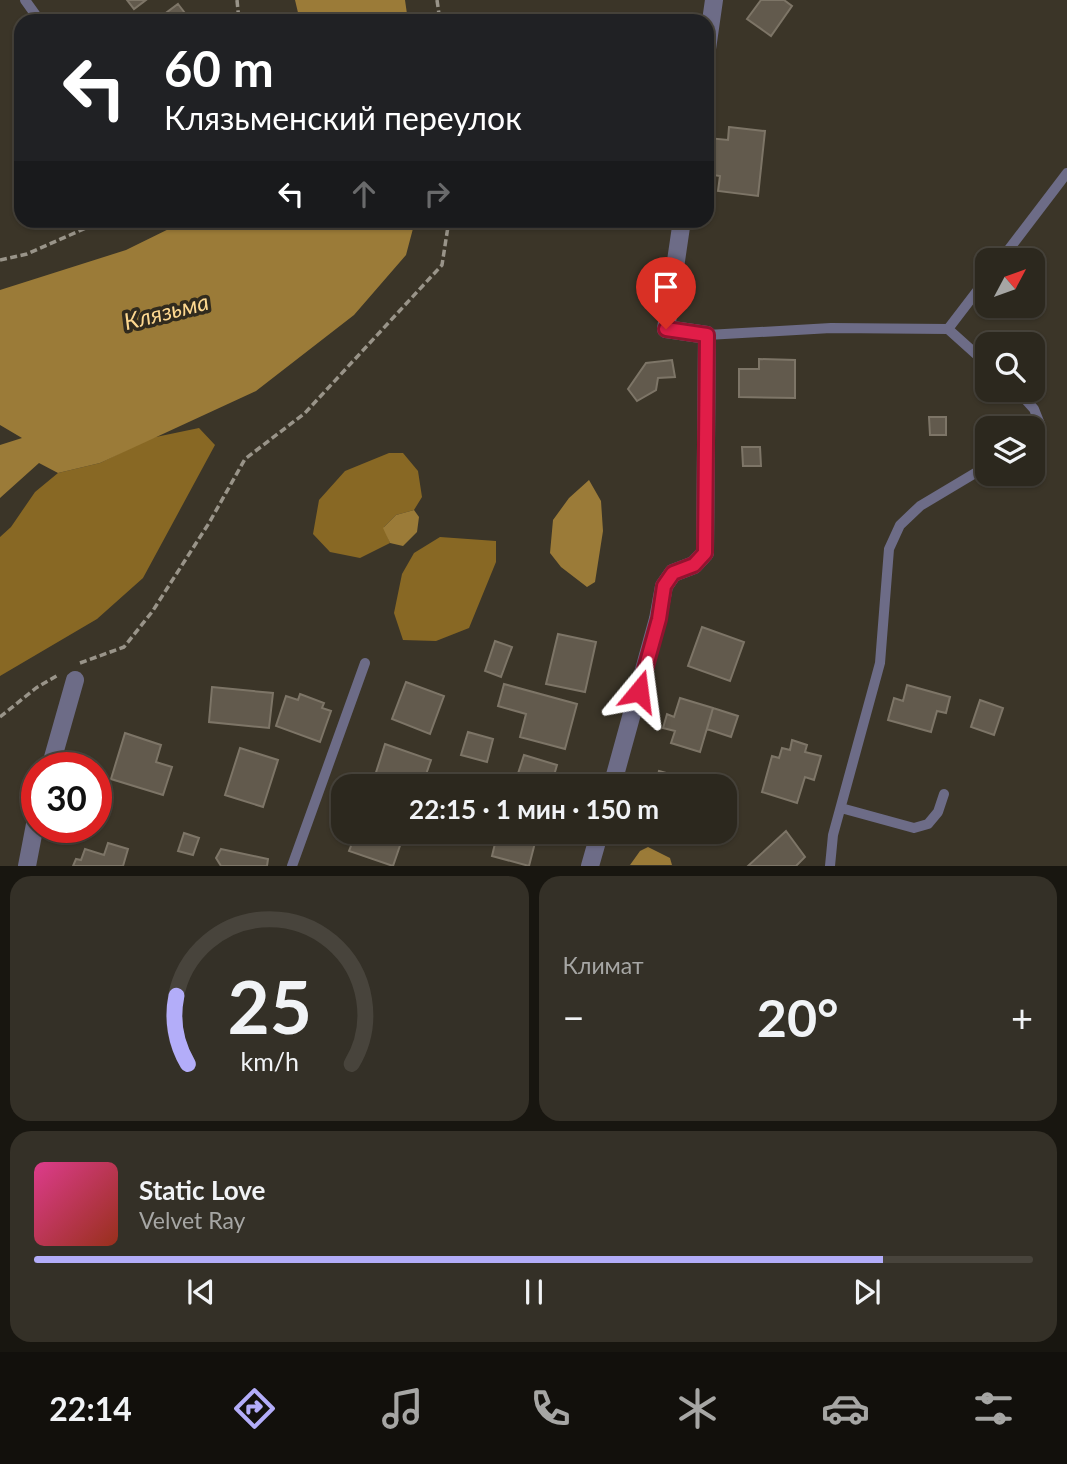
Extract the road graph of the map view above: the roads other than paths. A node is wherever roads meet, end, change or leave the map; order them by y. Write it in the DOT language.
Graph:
graph roads {
  1 [pos="25,0"];
  2 [pos="35,14"];
  3 [pos="1067,173"];
  4 [pos="681,228"];
  5 [pos="1010,248"];
  6 [pos="975,294"];
  7 [pos="948,329"];
  8 [pos="707,335"];
  9 [pos="975,353"];
  10 [pos="975,473"];
  11 [pos="365,663"];
  12 [pos="71,672"];
  13 [pos="54,752"];
  14 [pos="615,774"];
  15 [pos="944,793"];
  16 [pos="841,808"];
  17 [pos="31,843"];
  18 [pos="596,844"];
  19 [pos="27,866"];
  20 [pos="292,866"];
  21 [pos="590,866"];
  22 [pos="830,866"];
  1 -- 2 [label="lane"];
  3 -- 5 [label="lane"];
  4 -- 8 [label="street"];
  6 -- 7 [label="lane"];
  7 -- 8 [label="lane"];
  7 -- 9 [label="lane"];
  8 -- 14 [label="street"];
  10 -- 16 [label="lane"];
  11 -- 20 [label="lane"];
  12 -- 13 [label="street"];
  15 -- 16 [label="lane"];
  16 -- 22 [label="lane"];
  17 -- 19 [label="street"];
  18 -- 21 [label="street"];
}
